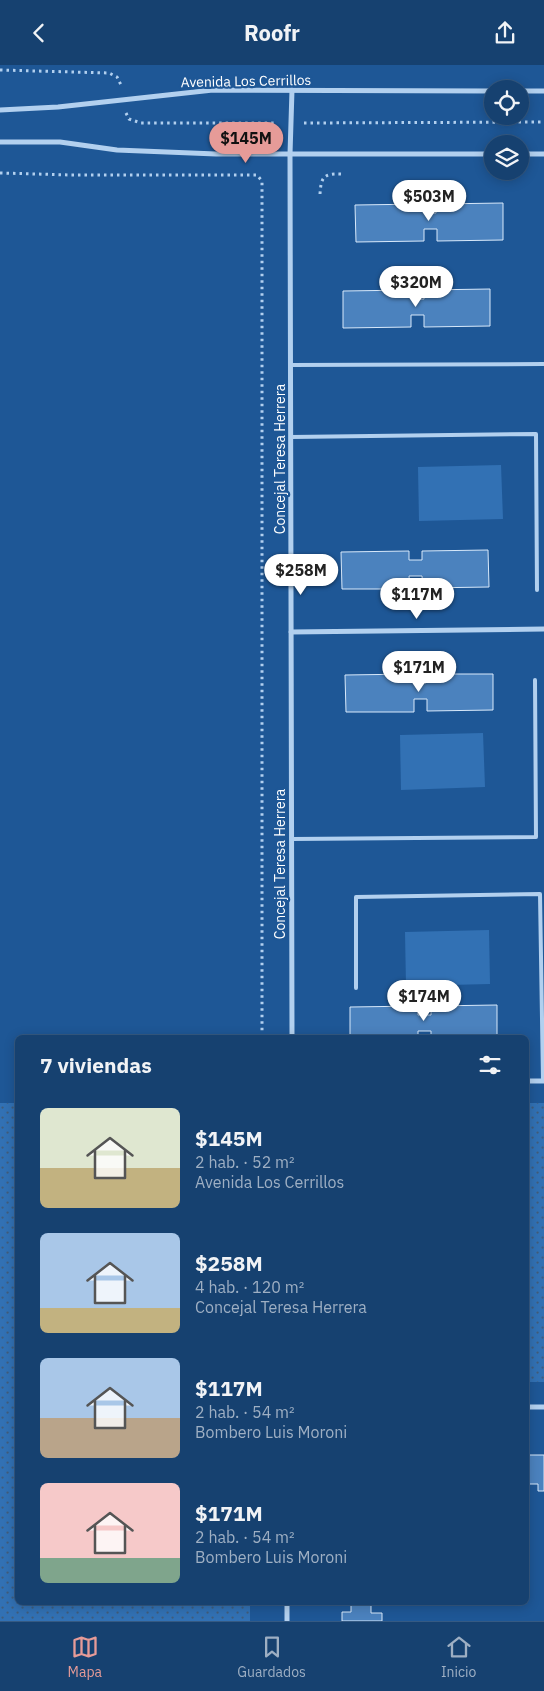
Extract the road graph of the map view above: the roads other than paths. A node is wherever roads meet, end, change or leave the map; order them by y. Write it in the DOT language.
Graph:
graph roads {
  1 [pos="292,90"];
  2 [pos="484,91"];
  3 [pos="529,91"];
  4 [pos="544,91"];
  5 [pos="0,111"];
  6 [pos="0,142"];
  7 [pos="290,154"];
  8 [pos="484,154"];
  9 [pos="529,154"];
  10 [pos="544,154"];
  11 [pos="544,364"];
  12 [pos="291,365"];
  13 [pos="291,437"];
  14 [pos="537,590"];
  15 [pos="544,629"];
  16 [pos="291,631"];
  17 [pos="535,680"];
  18 [pos="292,839"];
  19 [pos="356,988"];
  20 [pos="292,1035"];
  21 [pos="529,1081"];
  22 [pos="544,1081"];
  23 [pos="529,1407"];
  24 [pos="544,1407"];
  25 [pos="287,1605"];
  26 [pos="287,1621"];
  1 -- 2 [label="street, Avenida Los Cerrillos"];
  1 -- 5 [label="street, Avenida Los Cerrillos"];
  1 -- 7 [label="street, Concejal Teresa Herrera"];
  3 -- 4 [label="street"];
  6 -- 7 [label="street"];
  7 -- 8 [label="street"];
  7 -- 12 [label="street, Concejal Teresa Herrera"];
  9 -- 10 [label="street"];
  11 -- 12 [label="lane"];
  12 -- 13 [label="street, Concejal Teresa Herrera"];
  13 -- 14 [label="lane"];
  13 -- 16 [label="street, Concejal Teresa Herrera"];
  15 -- 16 [label="street"];
  16 -- 18 [label="street, Concejal Teresa Herrera"];
  17 -- 18 [label="lane"];
  18 -- 20 [label="street, Concejal Teresa Herrera"];
  19 -- 22 [label="lane"];
  21 -- 22 [label="street"];
  23 -- 24 [label="street"];
  25 -- 26 [label="street"];
}
